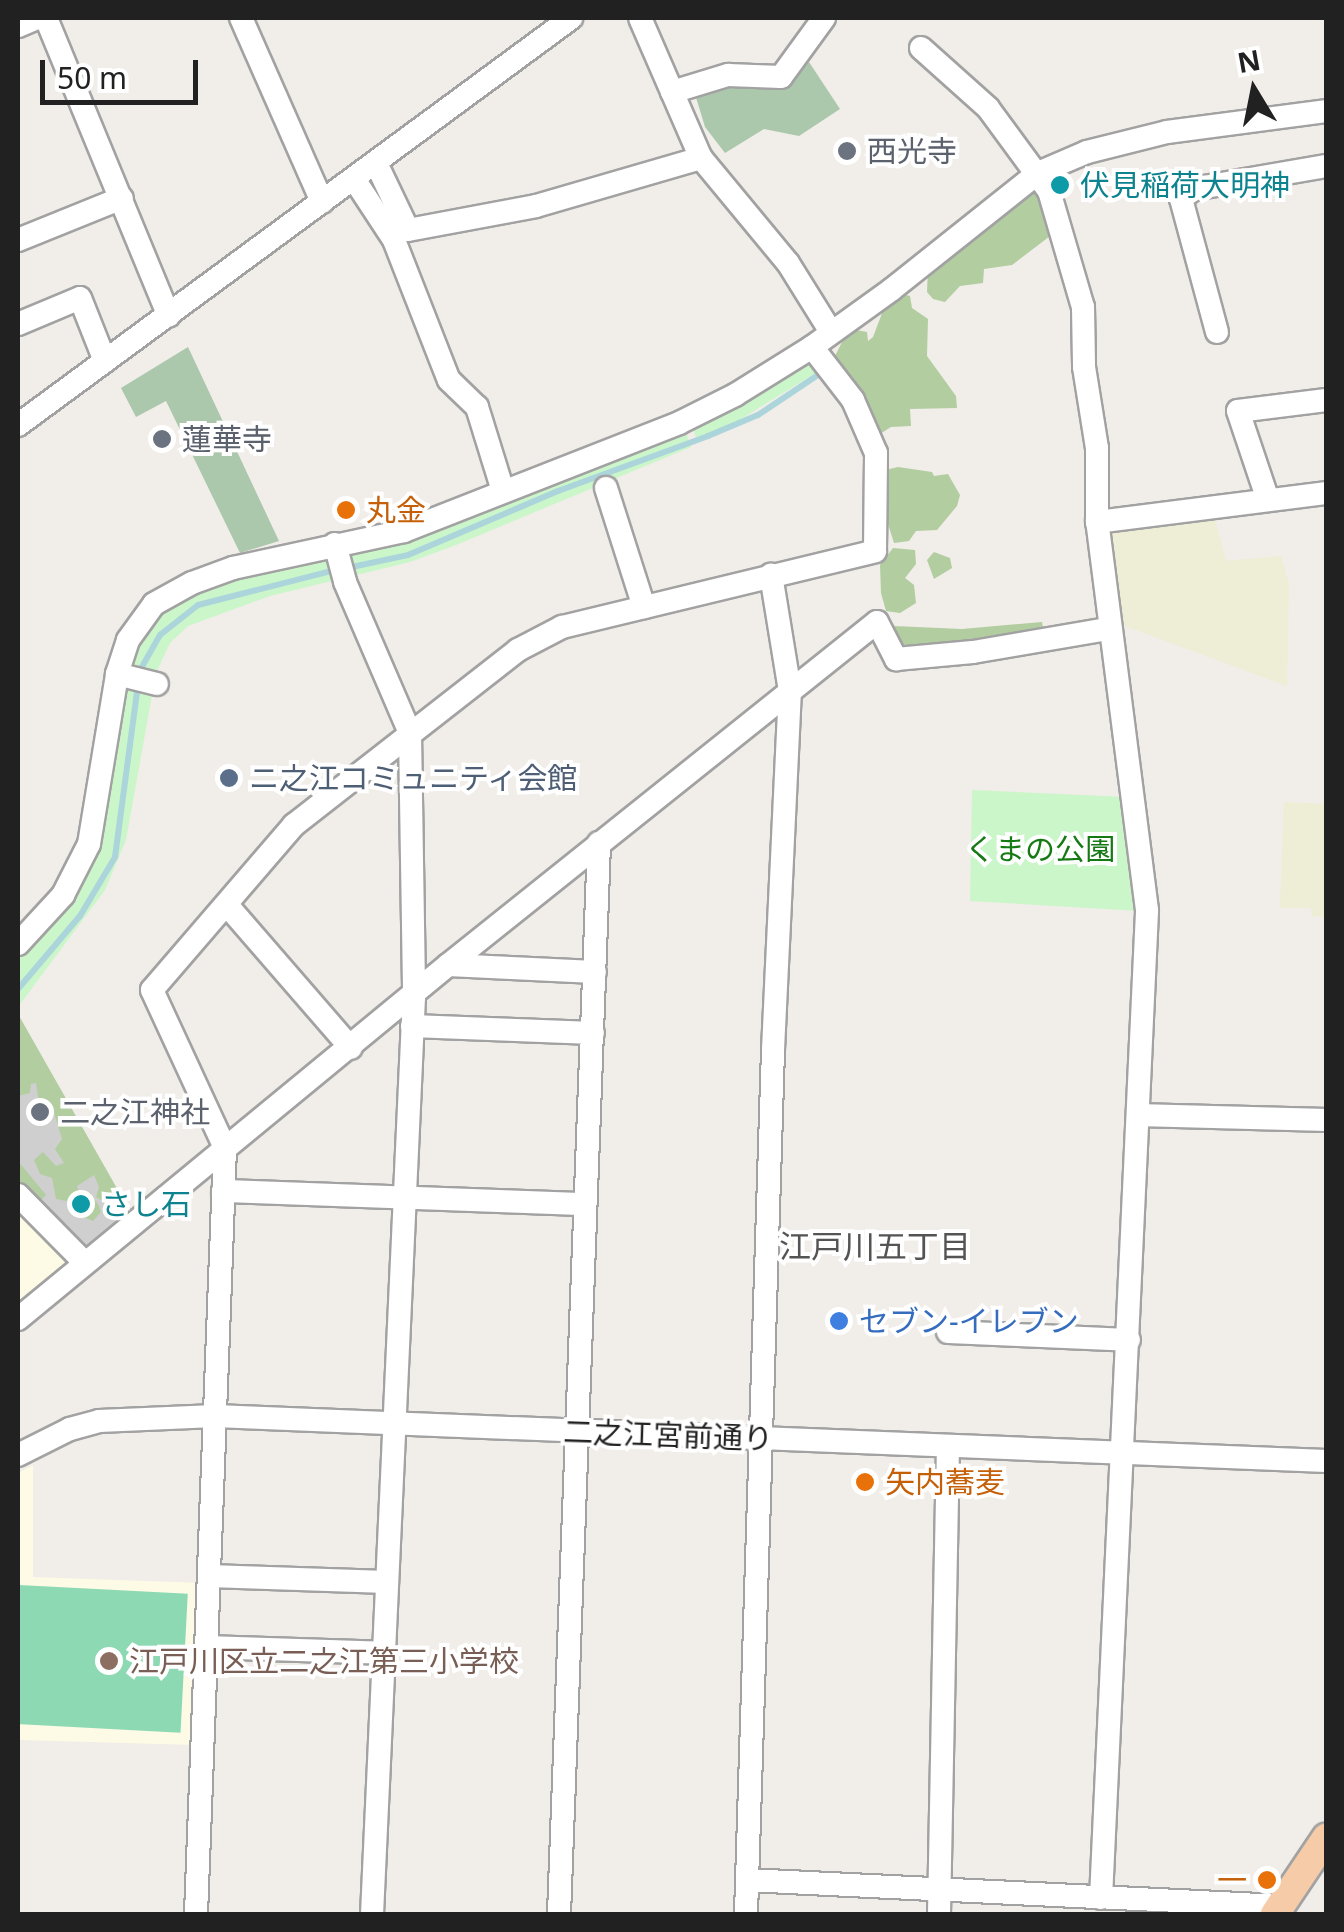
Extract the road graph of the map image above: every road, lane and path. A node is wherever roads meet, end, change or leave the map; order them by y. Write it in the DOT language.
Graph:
graph roads {
  1 [pos="37,18"];
  2 [pos="46,18"];
  3 [pos="241,18"];
  4 [pos="571,18"];
  5 [pos="640,18"];
  6 [pos="824,18"];
  7 [pos="18,26"];
  8 [pos="921,48"];
  9 [pos="672,92"];
  10 [pos="1326,111"];
  11 [pos="701,158"];
  12 [pos="376,163"];
  13 [pos="1326,166"];
  14 [pos="1038,173"];
  15 [pos="354,179"];
  16 [pos="122,198"];
  17 [pos="322,202"];
  18 [pos="18,240"];
  19 [pos="168,316"];
  20 [pos="18,324"];
  21 [pos="831,332"];
  22 [pos="1218,332"];
  23 [pos="812,347"];
  24 [pos="105,361"];
  25 [pos="1326,400"];
  26 [pos="18,422"];
  27 [pos="606,488"];
  28 [pos="503,491"];
  29 [pos="1326,493"];
  30 [pos="1268,500"];
  31 [pos="1097,522"];
  32 [pos="335,544"];
  33 [pos="770,575"];
  34 [pos="644,606"];
  35 [pos="1108,630"];
  36 [pos="117,674"];
  37 [pos="156,684"];
  38 [pos="790,691"];
  39 [pos="410,734"];
  40 [pos="598,843"];
  41 [pos="227,905"];
  42 [pos="18,944"];
  43 [pos="448,965"];
  44 [pos="595,972"];
  45 [pos="414,997"];
  46 [pos="412,1026"];
  47 [pos="593,1032"];
  48 [pos="351,1048"];
  49 [pos="1138,1115"];
  50 [pos="1326,1120"];
  51 [pos="225,1148"];
  52 [pos="223,1191"];
  53 [pos="18,1195"];
  54 [pos="406,1198"];
  55 [pos="584,1204"];
  56 [pos="85,1264"];
  57 [pos="18,1319"];
  58 [pos="948,1332"];
  59 [pos="1129,1340"];
  60 [pos="215,1416"];
  61 [pos="394,1424"];
  62 [pos="578,1432"];
  63 [pos="763,1439"];
  64 [pos="948,1446"];
  65 [pos="1123,1452"];
  66 [pos="18,1455"];
  67 [pos="1326,1460"];
  68 [pos="209,1576"];
  69 [pos="387,1582"];
  70 [pos="206,1647"];
  71 [pos="383,1654"];
  72 [pos="1326,1838"];
  73 [pos="747,1880"];
  74 [pos="939,1890"];
  75 [pos="1101,1898"];
  76 [pos="1278,1910"];
  77 [pos="196,1914"];
  78 [pos="372,1914"];
  79 [pos="559,1914"];
  80 [pos="746,1914"];
  81 [pos="939,1914"];
  1 -- 7 [label="street"];
  2 -- 16 [label="street"];
  3 -- 17 [label="street"];
  4 -- 12 [label="street"];
  5 -- 9 [label="street"];
  6 -- 9 [label="street"];
  8 -- 14 [label="street"];
  9 -- 11 [label="street"];
  10 -- 14 [label="street"];
  11 -- 12 [label="street"];
  11 -- 21 [label="street"];
  12 -- 15 [label="street"];
  13 -- 22 [label="street"];
  14 -- 21 [label="street"];
  14 -- 31 [label="street"];
  15 -- 17 [label="street"];
  15 -- 28 [label="street"];
  16 -- 18 [label="street"];
  16 -- 19 [label="street"];
  17 -- 19 [label="street"];
  19 -- 24 [label="street"];
  20 -- 24 [label="street"];
  21 -- 23 [label="street"];
  23 -- 28 [label="street"];
  23 -- 33 [label="street"];
  24 -- 26 [label="street"];
  25 -- 30 [label="street"];
  27 -- 34 [label="street"];
  28 -- 32 [label="street"];
  29 -- 30 [label="street"];
  30 -- 31 [label="street"];
  31 -- 35 [label="street"];
  32 -- 36 [label="street"];
  32 -- 39 [label="street"];
  33 -- 34 [label="street"];
  33 -- 38 [label="street"];
  34 -- 39 [label="street"];
  35 -- 38 [label="street"];
  35 -- 49 [label="street"];
  36 -- 37 [label="street"];
  36 -- 42 [label="street"];
  38 -- 40 [label="street"];
  38 -- 63 [label="street"];
  39 -- 41 [label="street"];
  39 -- 45 [label="street"];
  40 -- 43 [label="street"];
  40 -- 44 [label="street"];
  41 -- 48 [label="street"];
  41 -- 51 [label="street"];
  43 -- 44 [label="street"];
  43 -- 45 [label="street"];
  44 -- 47 [label="street"];
  45 -- 46 [label="street"];
  45 -- 48 [label="street"];
  46 -- 47 [label="street"];
  46 -- 54 [label="street"];
  47 -- 55 [label="street"];
  48 -- 51 [label="street"];
  49 -- 50 [label="street"];
  49 -- 59 [label="street"];
  51 -- 52 [label="street"];
  51 -- 56 [label="street"];
  52 -- 54 [label="street"];
  52 -- 60 [label="street"];
  53 -- 56 [label="street"];
  54 -- 55 [label="street"];
  54 -- 61 [label="street"];
  55 -- 62 [label="street"];
  56 -- 57 [label="street"];
  58 -- 59 [label="street"];
  59 -- 65 [label="street"];
  60 -- 61 [label="street, 二之江宮前通り"];
  60 -- 66 [label="street, 二之江宮前通り"];
  60 -- 68 [label="street"];
  61 -- 62 [label="street, 二之江宮前通り"];
  61 -- 69 [label="street"];
  62 -- 63 [label="street, 二之江宮前通り"];
  62 -- 79 [label="street"];
  63 -- 64 [label="street, 二之江宮前通り"];
  63 -- 73 [label="street"];
  64 -- 65 [label="street, 二之江宮前通り"];
  64 -- 74 [label="street"];
  65 -- 67 [label="street, 二之江宮前通り"];
  65 -- 75 [label="street"];
  68 -- 69 [label="street"];
  68 -- 70 [label="street"];
  69 -- 71 [label="street"];
  70 -- 71 [label="street"];
  70 -- 77 [label="street"];
  71 -- 78 [label="street"];
  72 -- 76 [label="main road"];
  73 -- 74 [label="street"];
  73 -- 80 [label="street"];
  74 -- 75 [label="street"];
  74 -- 81 [label="street"];
  75 -- 76 [label="street"];
}
